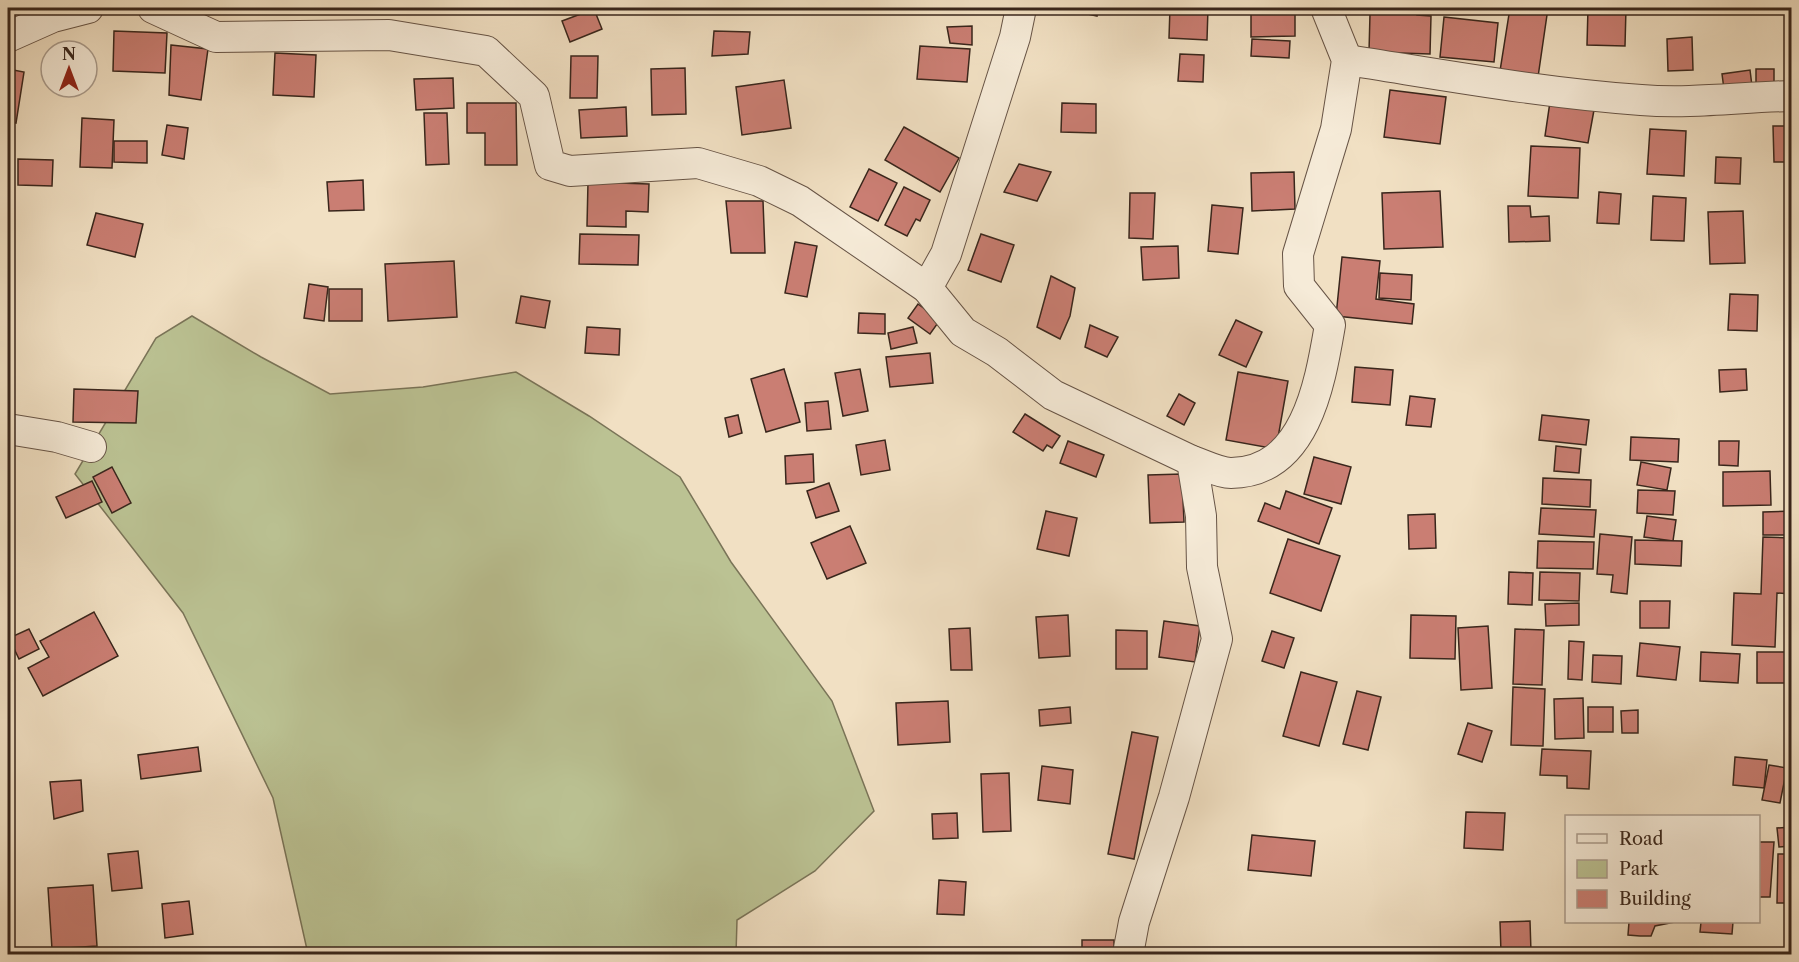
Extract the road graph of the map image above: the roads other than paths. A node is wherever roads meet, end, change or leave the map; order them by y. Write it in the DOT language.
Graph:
graph roads {
  1 [pos="87,8"];
  2 [pos="153,8"];
  3 [pos="1021,8"];
  4 [pos="1326,8"];
  5 [pos="8,37"];
  6 [pos="1347,60"];
  7 [pos="1791,96"];
  8 [pos="927,288"];
  9 [pos="8,429"];
  10 [pos="91,447"];
  11 [pos="1192,461"];
  12 [pos="1128,954"];
  1 -- 5 [label="street"];
  2 -- 8 [label="street"];
  3 -- 8 [label="street"];
  4 -- 6 [label="street"];
  6 -- 7 [label="street"];
  6 -- 11 [label="street"];
  8 -- 11 [label="street"];
  9 -- 10 [label="street"];
  11 -- 12 [label="street"];
}
